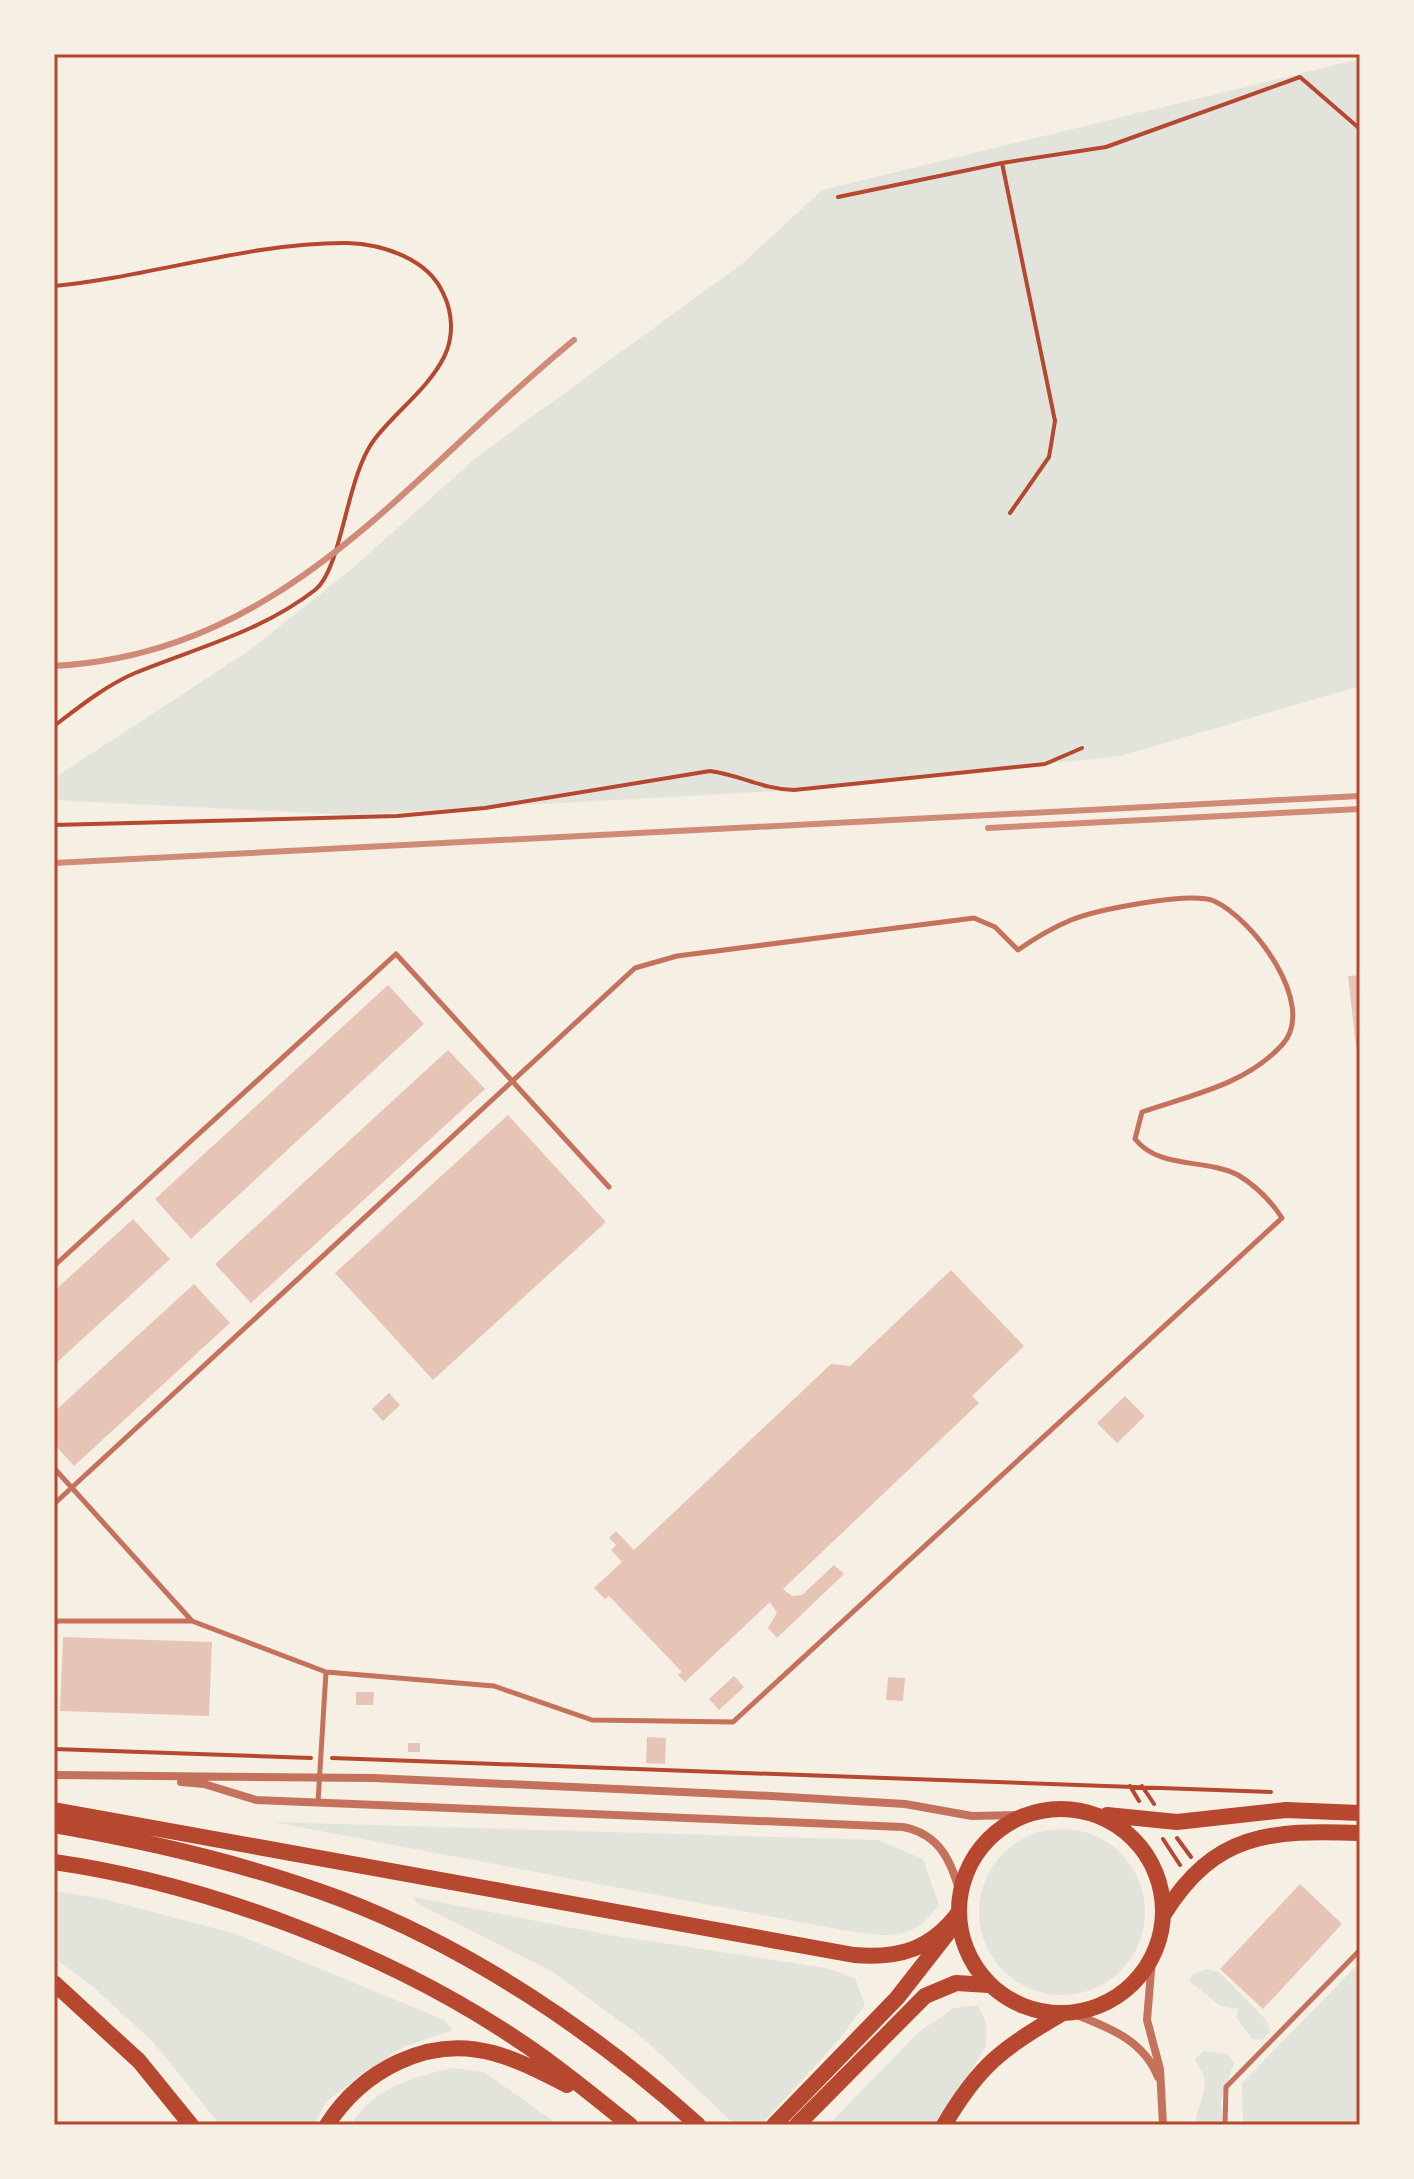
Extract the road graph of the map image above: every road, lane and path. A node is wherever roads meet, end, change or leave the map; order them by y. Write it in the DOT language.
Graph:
graph roads {
  1 [pos="1360,129"];
  2 [pos="1002,163"];
  3 [pos="838,197"];
  4 [pos="54,286"];
  5 [pos="1010,513"];
  6 [pos="54,726"];
  7 [pos="1082,748"];
  8 [pos="54,825"];
  9 [pos="513,1080"];
  10 [pos="609,1187"];
  11 [pos="54,1266"];
  12 [pos="54,1468"];
  13 [pos="72,1488"];
  14 [pos="54,1504"];
  15 [pos="192,1621"];
  16 [pos="54,1624"];
  17 [pos="326,1672"];
  18 [pos="54,1749"];
  19 [pos="321,1758"];
  20 [pos="54,1775"];
  21 [pos="113,1777"];
  22 [pos="319,1778"];
  23 [pos="1285,1793"];
  24 [pos="318,1803"];
  25 [pos="54,1810"];
  26 [pos="1093,1813"];
  27 [pos="1360,1813"];
  28 [pos="1024,1815"];
  29 [pos="54,1825"];
  30 [pos="1360,1833"];
  31 [pos="54,1862"];
  32 [pos="960,1893"];
  33 [pos="959,1912"];
  34 [pos="1164,1914"];
  35 [pos="1360,1950"];
  36 [pos="1152,1959"];
  37 [pos="54,1983"];
  38 [pos="989,1985"];
  39 [pos="1066,2014"];
  40 [pos="1161,2085"];
  41 [pos="603,2103"];
  42 [pos="191,2125"];
  43 [pos="327,2125"];
  44 [pos="630,2125"];
  45 [pos="698,2125"];
  46 [pos="774,2125"];
  47 [pos="797,2125"];
  48 [pos="944,2125"];
  49 [pos="1163,2125"];
  50 [pos="1225,2125"];
  1 -- 2 [label="path"];
  2 -- 3 [label="path"];
  2 -- 5 [label="path"];
  4 -- 6 [label="path"];
  7 -- 8 [label="path"];
  9 -- 10 [label="lane"];
  9 -- 11 [label="lane"];
  9 -- 13 [label="lane"];
  9 -- 17 [label="lane"];
  12 -- 13 [label="lane"];
  13 -- 14 [label="lane"];
  13 -- 15 [label="lane"];
  15 -- 16 [label="lane"];
  15 -- 17 [label="lane"];
  17 -- 19 [label="lane"];
  18 -- 19 [label="path"];
  19 -- 22 [label="lane"];
  19 -- 23 [label="path"];
  20 -- 21 [label="street"];
  21 -- 22 [label="street"];
  21 -- 24 [label="street"];
  22 -- 24 [label="lane"];
  22 -- 28 [label="street"];
  24 -- 32 [label="street"];
  25 -- 33 [label="main road"];
  26 -- 27 [label="main road"];
  26 -- 28 [label="main road"];
  26 -- 34 [label="main road"];
  28 -- 32 [label="main road"];
  29 -- 45 [label="main road"];
  30 -- 34 [label="main road"];
  31 -- 41 [label="main road"];
  32 -- 33 [label="main road"];
  33 -- 38 [label="main road"];
  33 -- 46 [label="main road"];
  34 -- 36 [label="main road"];
  35 -- 50 [label="lane"];
  36 -- 39 [label="main road"];
  36 -- 40 [label="street"];
  37 -- 42 [label="main road"];
  38 -- 39 [label="main road"];
  38 -- 47 [label="main road"];
  39 -- 40 [label="street"];
  39 -- 48 [label="main road"];
  40 -- 49 [label="street"];
  41 -- 43 [label="main road"];
  41 -- 44 [label="main road"];
}
